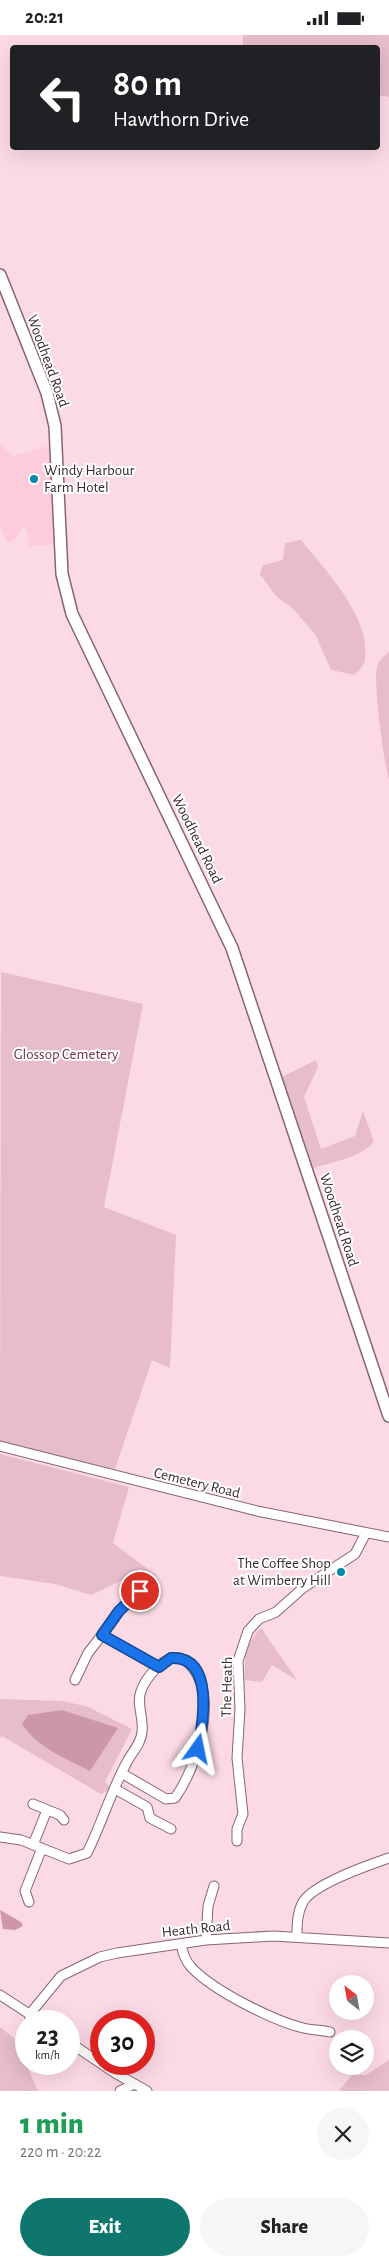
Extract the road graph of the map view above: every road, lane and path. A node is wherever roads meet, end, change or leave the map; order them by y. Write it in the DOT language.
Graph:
graph roads {
  1 [pos="0,275"];
  2 [pos="389,1416"];
  3 [pos="0,1446"];
  4 [pos="366,1533"];
  5 [pos="389,1537"];
  6 [pos="140,1591"];
  7 [pos="102,1635"];
  8 [pos="159,1667"];
  9 [pos="75,1680"];
  10 [pos="122,1774"];
  11 [pos="115,1789"];
  12 [pos="33,1804"];
  13 [pos="47,1810"];
  14 [pos="64,1821"];
  15 [pos="171,1829"];
  16 [pos="0,1837"];
  17 [pos="237,1841"];
  18 [pos="33,1845"];
  19 [pos="42,1848"];
  20 [pos="389,1858"];
  21 [pos="214,1886"];
  22 [pos="29,1902"];
  23 [pos="297,1937"];
  24 [pos="206,1940"];
  25 [pos="389,1943"];
  26 [pos="181,1944"];
  27 [pos="0,1995"];
  28 [pos="22,2010"];
  29 [pos="33,2010"];
  30 [pos="329,2032"];
  31 [pos="80,2049"];
  32 [pos="134,2084"];
  33 [pos="120,2091"];
  34 [pos="147,2091"];
  1 -- 2 [label="main road, Woodhead Road"];
  3 -- 4 [label="street, Cemetery Road"];
  4 -- 5 [label="street, Cemetery Road"];
  4 -- 17 [label="street, The Heath"];
  6 -- 7 [label="street"];
  7 -- 8 [label="street"];
  7 -- 9 [label="street"];
  8 -- 10 [label="street"];
  8 -- 10 [label="street"];
  10 -- 11 [label="street"];
  11 -- 15 [label="street"];
  11 -- 19 [label="street"];
  12 -- 13 [label="street"];
  13 -- 14 [label="street"];
  13 -- 18 [label="street"];
  16 -- 18 [label="street"];
  18 -- 19 [label="street"];
  19 -- 22 [label="street"];
  20 -- 23 [label="street"];
  21 -- 24 [label="street"];
  23 -- 24 [label="street, Heath Road"];
  23 -- 25 [label="street, Heath Road"];
  24 -- 26 [label="street, Heath Road"];
  26 -- 29 [label="street, Heath Road"];
  26 -- 30 [label="street"];
  27 -- 28 [label="street"];
  31 -- 32 [label="street"];
  32 -- 33 [label="street"];
  32 -- 34 [label="street"];
}
